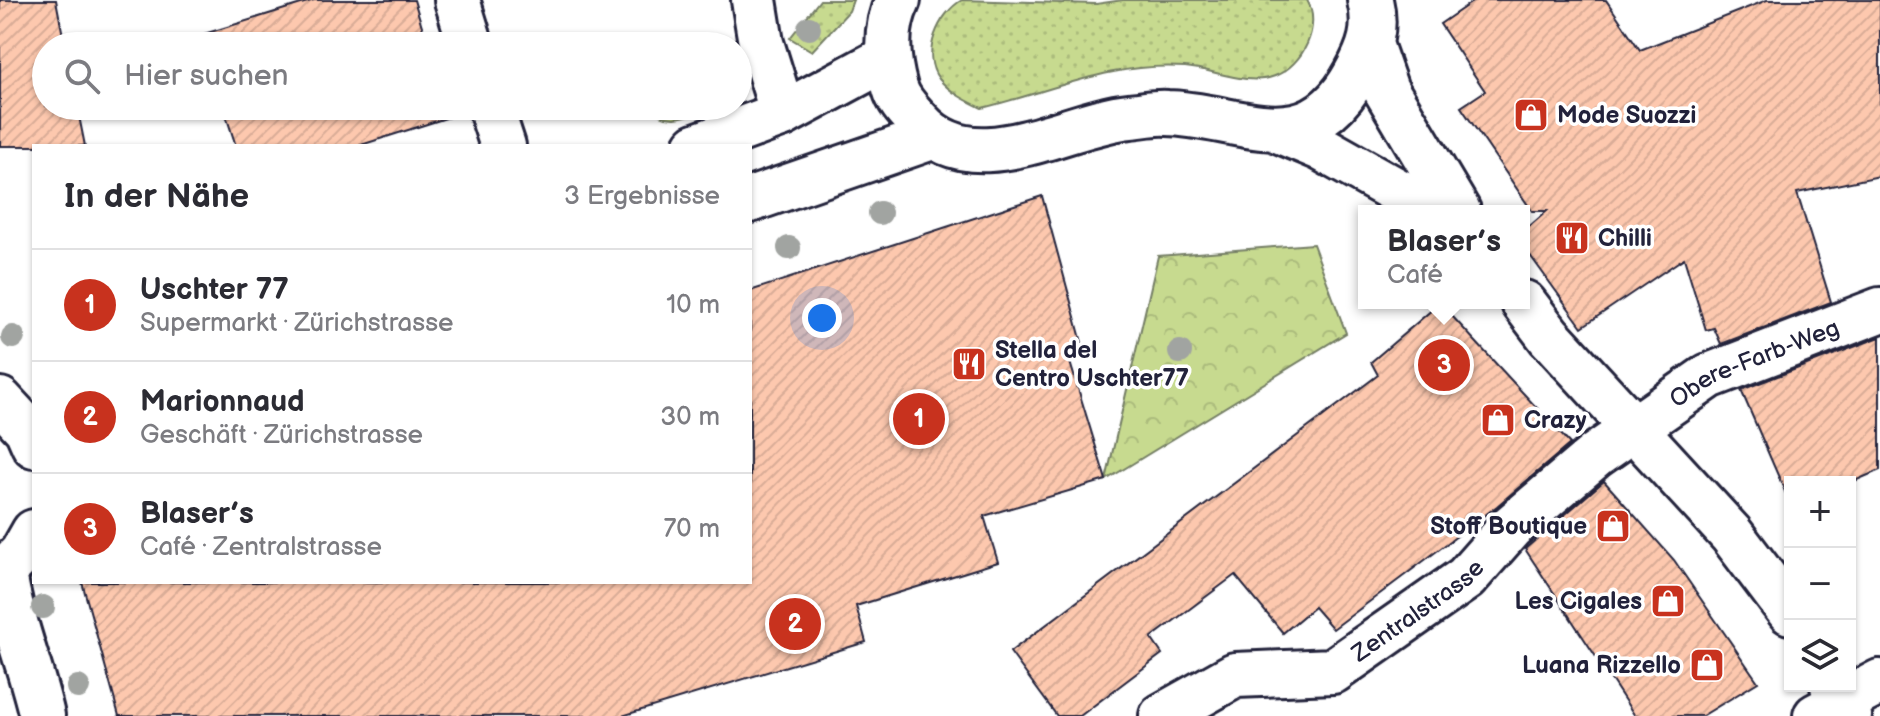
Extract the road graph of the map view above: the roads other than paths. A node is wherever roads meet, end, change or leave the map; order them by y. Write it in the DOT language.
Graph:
graph roads {
  1 [pos="457,0"];
  2 [pos="754,0"];
  3 [pos="898,0"];
  4 [pos="1371,1"];
  5 [pos="467,32"];
  6 [pos="1371,47"];
  7 [pos="887,58"];
  8 [pos="783,114"];
  9 [pos="495,120"];
  10 [pos="1278,130"];
  11 [pos="932,137"];
  12 [pos="502,144"];
  13 [pos="701,144"];
  14 [pos="752,199"];
  15 [pos="1422,205"];
  16 [pos="1454,205"];
  17 [pos="1529,309"];
  18 [pos="1880,310"];
  19 [pos="15,401"];
  20 [pos="1635,428"];
  21 [pos="32,440"];
  22 [pos="32,536"];
  23 [pos="2,573"];
  24 [pos="1784,604"];
  25 [pos="1880,682"];
  26 [pos="1835,705"];
  27 [pos="42,716"];
  28 [pos="1162,716"];
  1 -- 5 [label="main road"];
  2 -- 8 [label="main road"];
  3 -- 7 [label="main road"];
  4 -- 6 [label="main road"];
  6 -- 10 [label="main road"];
  6 -- 16 [label="main road"];
  7 -- 8 [label="main road"];
  7 -- 11 [label="main road"];
  8 -- 13 [label="main road"];
  9 -- 12 [label="main road"];
  10 -- 11 [label="main road"];
  10 -- 15 [label="main road"];
  11 -- 14 [label="main road"];
  17 -- 20 [label="main road"];
  18 -- 20 [label="main road, Obere-Farb-Weg"];
  19 -- 21 [label="main road"];
  20 -- 24 [label="main road"];
  20 -- 28 [label="main road, Zentralstrasse"];
  22 -- 23 [label="main road"];
  23 -- 27 [label="main road"];
  25 -- 26 [label="main road"];
}
